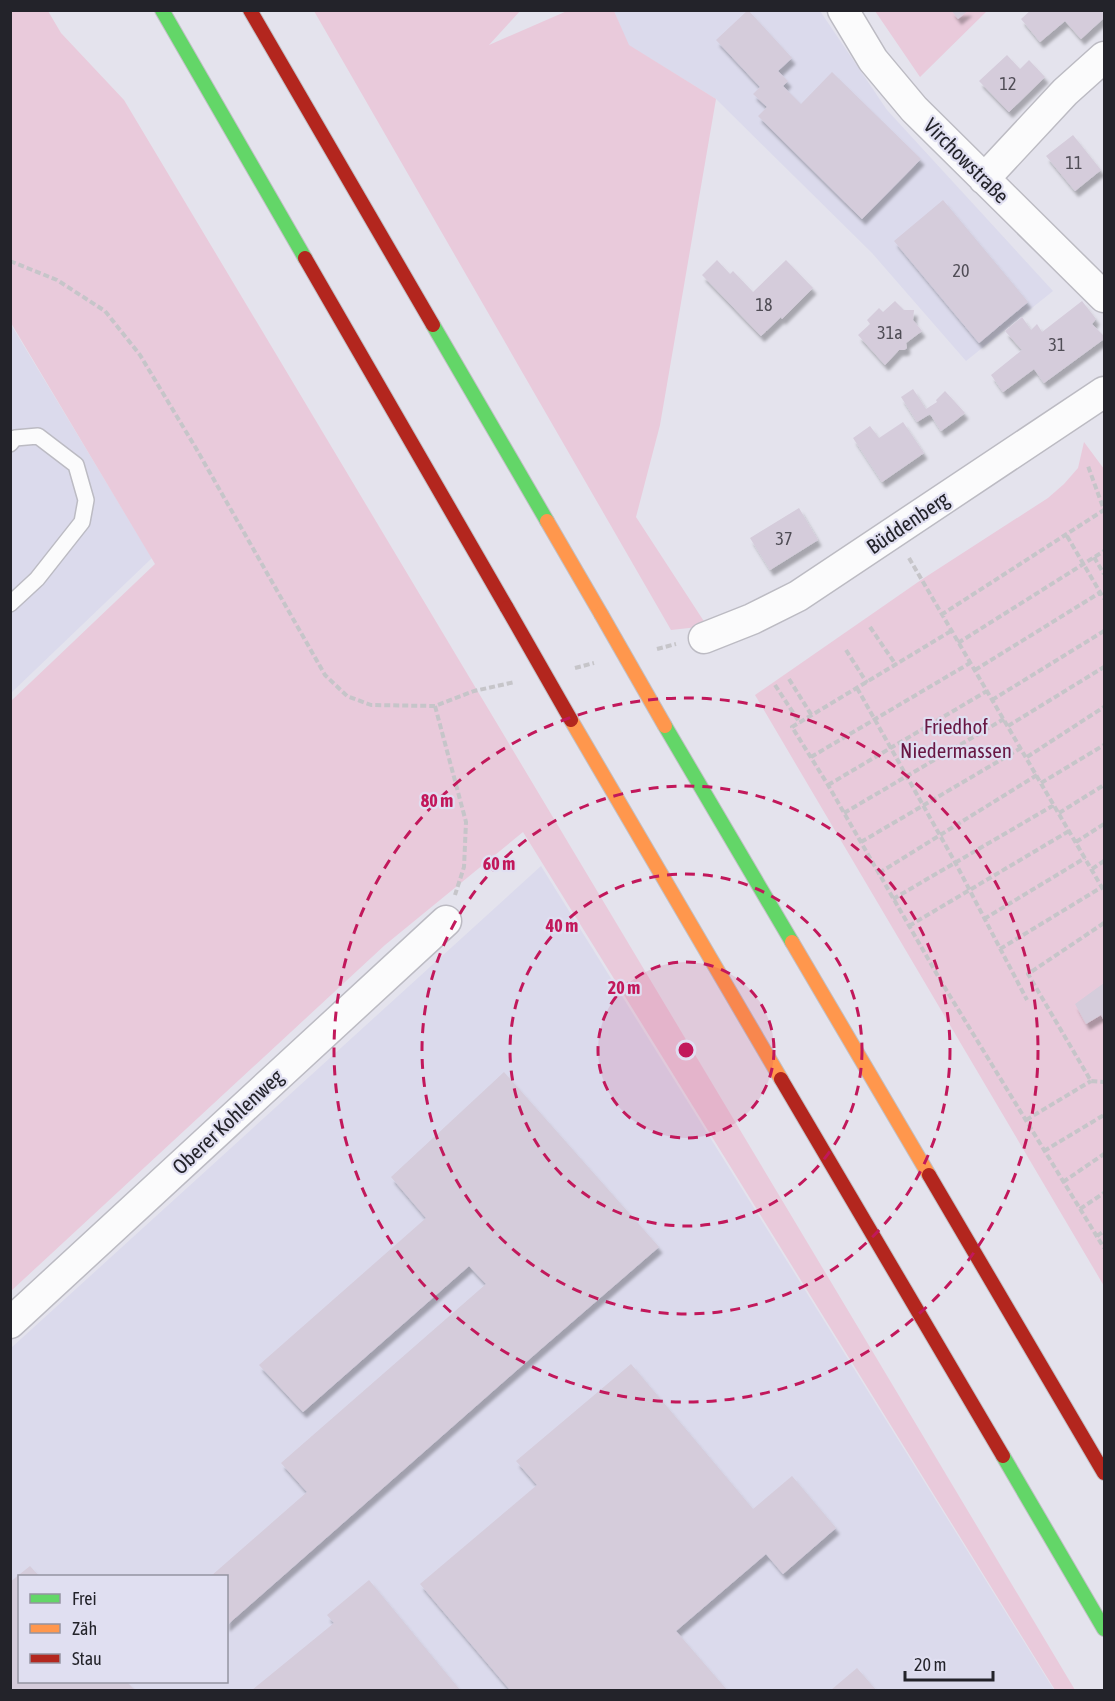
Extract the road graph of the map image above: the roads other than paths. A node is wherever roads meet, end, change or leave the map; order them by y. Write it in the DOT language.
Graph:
graph roads {
  1 [pos="162,10"];
  2 [pos="250,10"];
  3 [pos="843,10"];
  4 [pos="1104,57"];
  5 [pos="984,179"];
  6 [pos="1104,297"];
  7 [pos="1104,392"];
  8 [pos="10,444"];
  9 [pos="10,604"];
  10 [pos="704,638"];
  11 [pos="446,921"];
  12 [pos="10,1323"];
  13 [pos="1104,1473"];
  14 [pos="1104,1629"];
  1 -- 14 [label="highway, bridge"];
  2 -- 13 [label="highway, bridge"];
  3 -- 5 [label="street, Virchowstraße"];
  4 -- 5 [label="street"];
  5 -- 6 [label="street, Virchowstraße"];
  7 -- 10 [label="street, Büddenberg"];
  8 -- 9 [label="lane"];
  11 -- 12 [label="street, Oberer Kohlenweg"];
}
